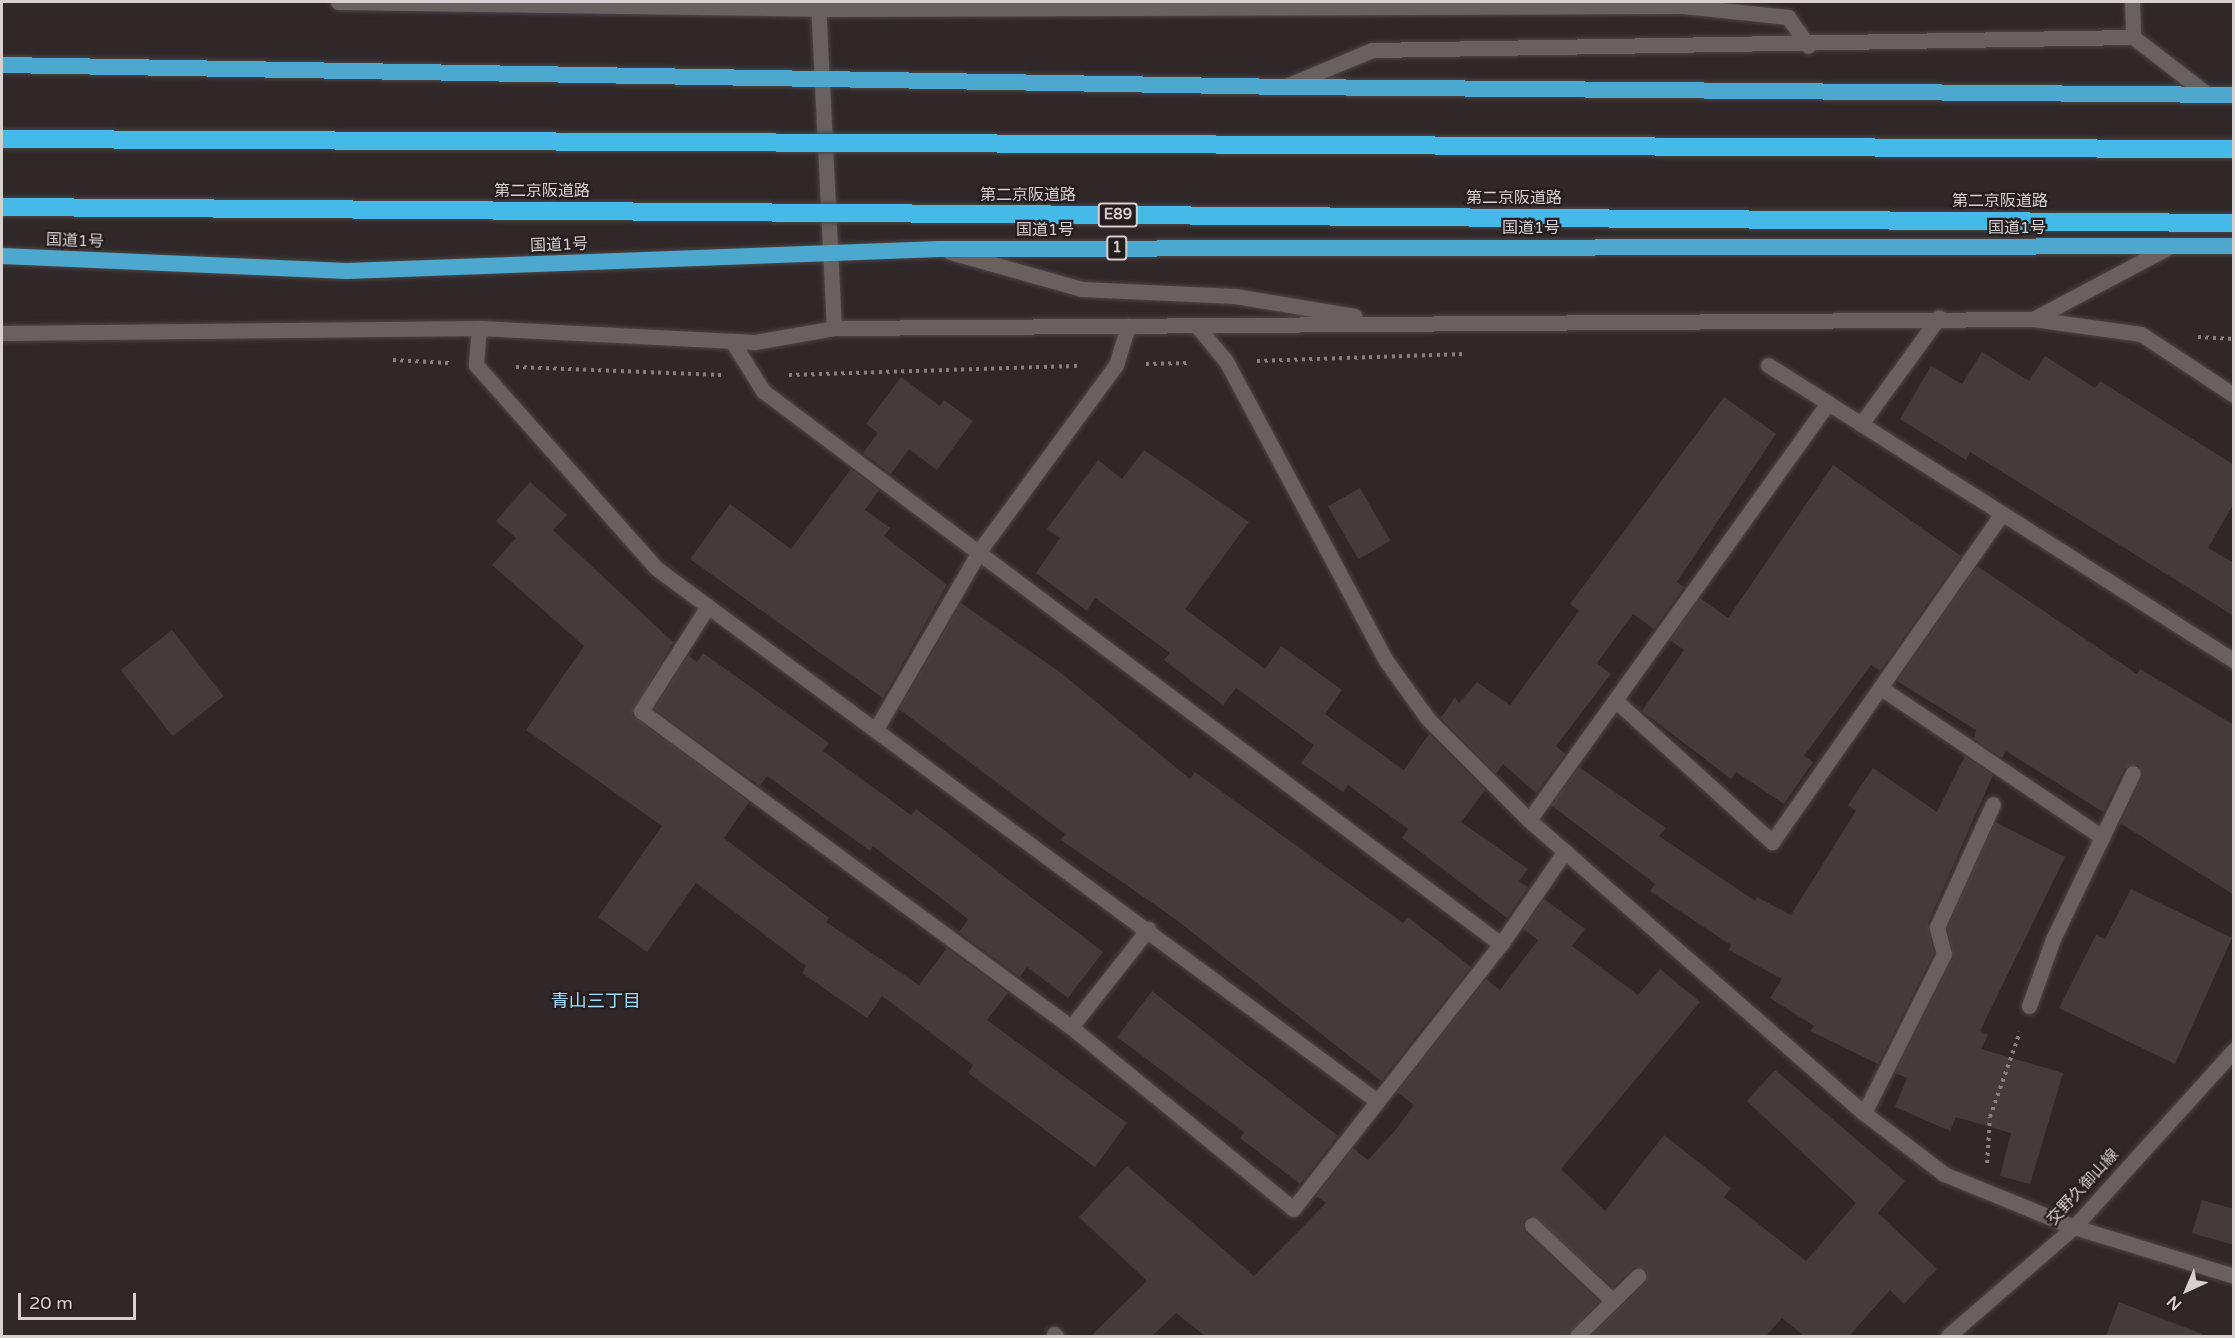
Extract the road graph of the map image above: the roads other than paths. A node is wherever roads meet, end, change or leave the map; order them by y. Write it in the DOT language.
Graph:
graph roads {
  1 [pos="338,2"];
  2 [pos="2132,2"];
  3 [pos="819,5"];
  4 [pos="2133,37"];
  5 [pos="1808,46"];
  6 [pos="2,65"];
  7 [pos="819,79"];
  8 [pos="1285,87"];
  9 [pos="2207,94"];
  10 [pos="2234,95"];
  11 [pos="2,139"];
  12 [pos="2234,149"];
  13 [pos="2,207"];
  14 [pos="2234,223"];
  15 [pos="2171,246"];
  16 [pos="2234,246"];
  17 [pos="940,249"];
  18 [pos="827,253"];
  19 [pos="2,256"];
  20 [pos="1940,317"];
  21 [pos="2033,319"];
  22 [pos="1393,322"];
  23 [pos="1196,325"];
  24 [pos="1128,326"];
  25 [pos="479,328"];
  26 [pos="834,328"];
  27 [pos="2,333"];
  28 [pos="732,341"];
  29 [pos="1768,365"];
  30 [pos="2234,395"];
  31 [pos="1828,403"];
  32 [pos="1862,424"];
  33 [pos="2002,514"];
  34 [pos="980,550"];
  35 [pos="708,606"];
  36 [pos="2234,662"];
  37 [pos="1881,688"];
  38 [pos="1615,700"];
  39 [pos="876,729"];
  40 [pos="2133,773"];
  41 [pos="1993,804"];
  42 [pos="1530,820"];
  43 [pos="2102,837"];
  44 [pos="1565,851"];
  45 [pos="1148,929"];
  46 [pos="1501,944"];
  47 [pos="2029,1006"];
  48 [pos="1071,1027"];
  49 [pos="2234,1050"];
  50 [pos="1377,1101"];
  51 [pos="1864,1113"];
  52 [pos="1532,1225"];
  53 [pos="2074,1227"];
  54 [pos="1638,1276"];
  55 [pos="2234,1276"];
  56 [pos="1612,1301"];
  57 [pos="1577,1336"];
  58 [pos="1948,1336"];
  1 -- 3 [label="street"];
  2 -- 4 [label="street"];
  3 -- 5 [label="street"];
  3 -- 7 [label="street"];
  4 -- 5 [label="street"];
  4 -- 9 [label="street"];
  5 -- 8 [label="street"];
  6 -- 7 [label="highway"];
  7 -- 8 [label="highway"];
  7 -- 18 [label="street"];
  8 -- 9 [label="highway"];
  9 -- 10 [label="highway"];
  11 -- 12 [label="highway, bridge"];
  13 -- 14 [label="highway, 第二京阪道路 / E89, bridge"];
  15 -- 16 [label="highway, 国道1号 / 1"];
  15 -- 17 [label="highway, 国道1号 / 1"];
  15 -- 21 [label="street"];
  17 -- 18 [label="highway, 国道1号 / 1"];
  17 -- 22 [label="street"];
  18 -- 19 [label="highway, 国道1号 / 1"];
  18 -- 26 [label="street"];
  20 -- 21 [label="street"];
  20 -- 22 [label="street"];
  20 -- 32 [label="street"];
  21 -- 30 [label="street"];
  22 -- 23 [label="street"];
  23 -- 24 [label="street"];
  23 -- 42 [label="street"];
  24 -- 26 [label="street"];
  24 -- 34 [label="street"];
  25 -- 27 [label="street"];
  25 -- 28 [label="street"];
  25 -- 35 [label="street"];
  26 -- 28 [label="street"];
  28 -- 34 [label="street"];
  29 -- 31 [label="street"];
  31 -- 32 [label="street"];
  31 -- 38 [label="street"];
  32 -- 33 [label="street"];
  33 -- 36 [label="street"];
  33 -- 37 [label="street"];
  34 -- 39 [label="street"];
  34 -- 46 [label="street"];
  35 -- 39 [label="street"];
  35 -- 48 [label="street"];
  37 -- 38 [label="street"];
  37 -- 43 [label="street"];
  38 -- 42 [label="street"];
  39 -- 45 [label="street"];
  40 -- 43 [label="street"];
  41 -- 51 [label="street"];
  42 -- 44 [label="street"];
  43 -- 47 [label="street"];
  44 -- 46 [label="street"];
  44 -- 51 [label="street"];
  45 -- 48 [label="street"];
  45 -- 50 [label="street"];
  46 -- 50 [label="street"];
  48 -- 50 [label="street"];
  49 -- 53 [label="street, 交野久御山線"];
  51 -- 53 [label="street"];
  52 -- 56 [label="street"];
  53 -- 55 [label="street"];
  53 -- 58 [label="street, 交野久御山線"];
  54 -- 56 [label="street"];
  56 -- 57 [label="street"];
}
